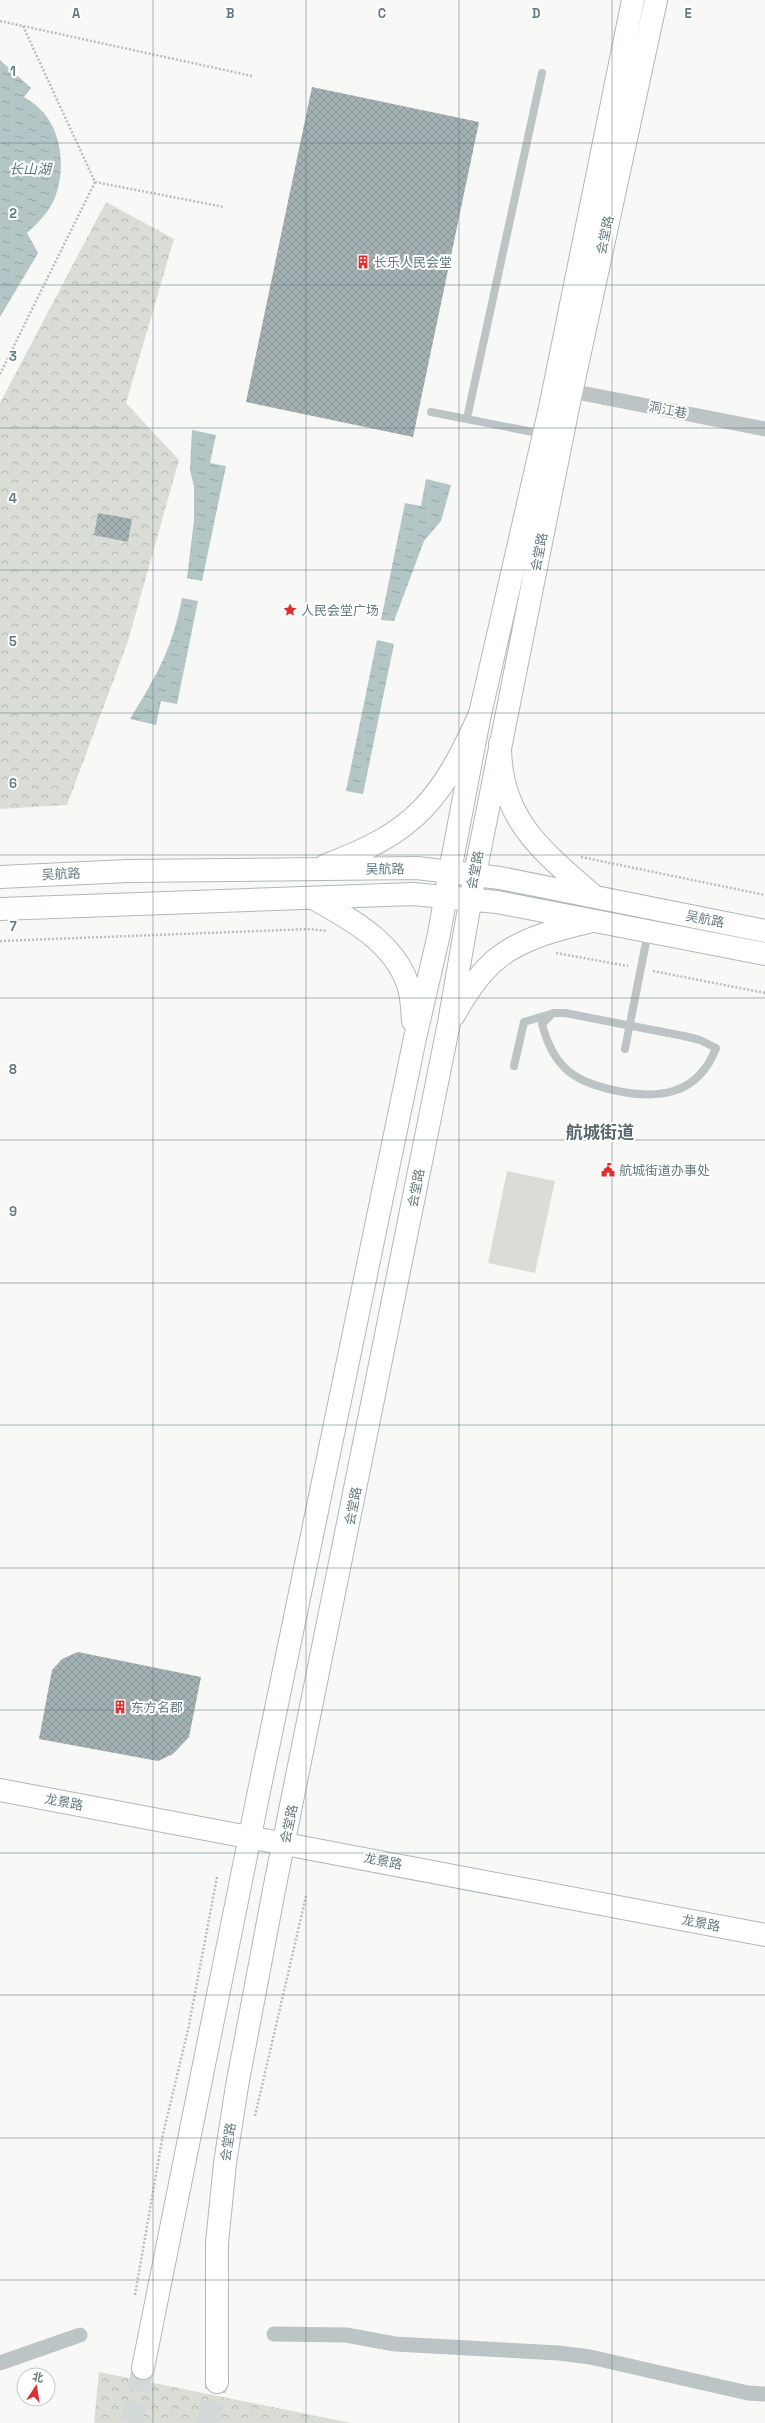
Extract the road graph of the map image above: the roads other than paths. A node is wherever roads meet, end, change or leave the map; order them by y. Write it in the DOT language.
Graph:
graph roads {
  1 [pos="633,0"];
  2 [pos="656,0"];
  3 [pos="542,73"];
  4 [pos="571,391"];
  5 [pos="431,412"];
  6 [pos="467,418"];
  7 [pos="765,429"];
  8 [pos="544,434"];
  9 [pos="480,714"];
  10 [pos="500,744"];
  11 [pos="313,870"];
  12 [pos="450,871"];
  13 [pos="475,874"];
  14 [pos="0,877"];
  15 [pos="445,896"];
  16 [pos="596,897"];
  17 [pos="313,898"];
  18 [pos="470,898"];
  19 [pos="0,909"];
  20 [pos="593,920"];
  21 [pos="648,931"];
  22 [pos="765,932"];
  23 [pos="765,954"];
  24 [pos="553,1013"];
  25 [pos="449,1023"];
  26 [pos="629,1026"];
  27 [pos="415,1038"];
  28 [pos="625,1049"];
  29 [pos="514,1066"];
  30 [pos="0,1790"];
  31 [pos="251,1836"];
  32 [pos="284,1842"];
  33 [pos="765,1935"];
  34 [pos="274,2334"];
  35 [pos="80,2335"];
  36 [pos="0,2363"];
  37 [pos="143,2368"];
  38 [pos="217,2382"];
  39 [pos="765,2394"];
  1 -- 8 [label="main road, 会堂路"];
  2 -- 4 [label="main road, 会堂路"];
  3 -- 6 [label="lane"];
  4 -- 7 [label="street, 洞江巷"];
  4 -- 10 [label="main road, 会堂路"];
  5 -- 6 [label="lane"];
  6 -- 8 [label="lane"];
  8 -- 9 [label="main road, 会堂路"];
  9 -- 11 [label="main road"];
  9 -- 12 [label="main road, 会堂路"];
  10 -- 13 [label="main road, 会堂路"];
  10 -- 16 [label="main road"];
  11 -- 12 [label="main road, 吴航路"];
  11 -- 14 [label="main road, 吴航路"];
  12 -- 13 [label="main road, 吴航路"];
  12 -- 15 [label="main road, 会堂路"];
  13 -- 16 [label="main road, 吴航路"];
  13 -- 18 [label="main road, 会堂路"];
  15 -- 17 [label="main road, 吴航路"];
  15 -- 18 [label="main road, 吴航路"];
  15 -- 27 [label="main road, 会堂路"];
  16 -- 22 [label="main road, 吴航路"];
  17 -- 19 [label="main road, 吴航路"];
  17 -- 27 [label="main road"];
  18 -- 20 [label="main road, 吴航路"];
  18 -- 25 [label="main road, 会堂路"];
  20 -- 21 [label="main road, 吴航路"];
  20 -- 25 [label="main road"];
  21 -- 23 [label="main road, 吴航路"];
  21 -- 26 [label="lane"];
  24 -- 26 [label="lane"];
  24 -- 26 [label="lane"];
  24 -- 29 [label="lane"];
  25 -- 32 [label="main road, 会堂路"];
  26 -- 28 [label="lane"];
  27 -- 31 [label="main road, 会堂路"];
  30 -- 31 [label="main road, 龙景路"];
  31 -- 32 [label="main road, 龙景路"];
  31 -- 37 [label="main road, 会堂路"];
  32 -- 33 [label="main road, 龙景路"];
  32 -- 38 [label="main road, 会堂路"];
  34 -- 39 [label="street"];
  35 -- 36 [label="street"];
}
